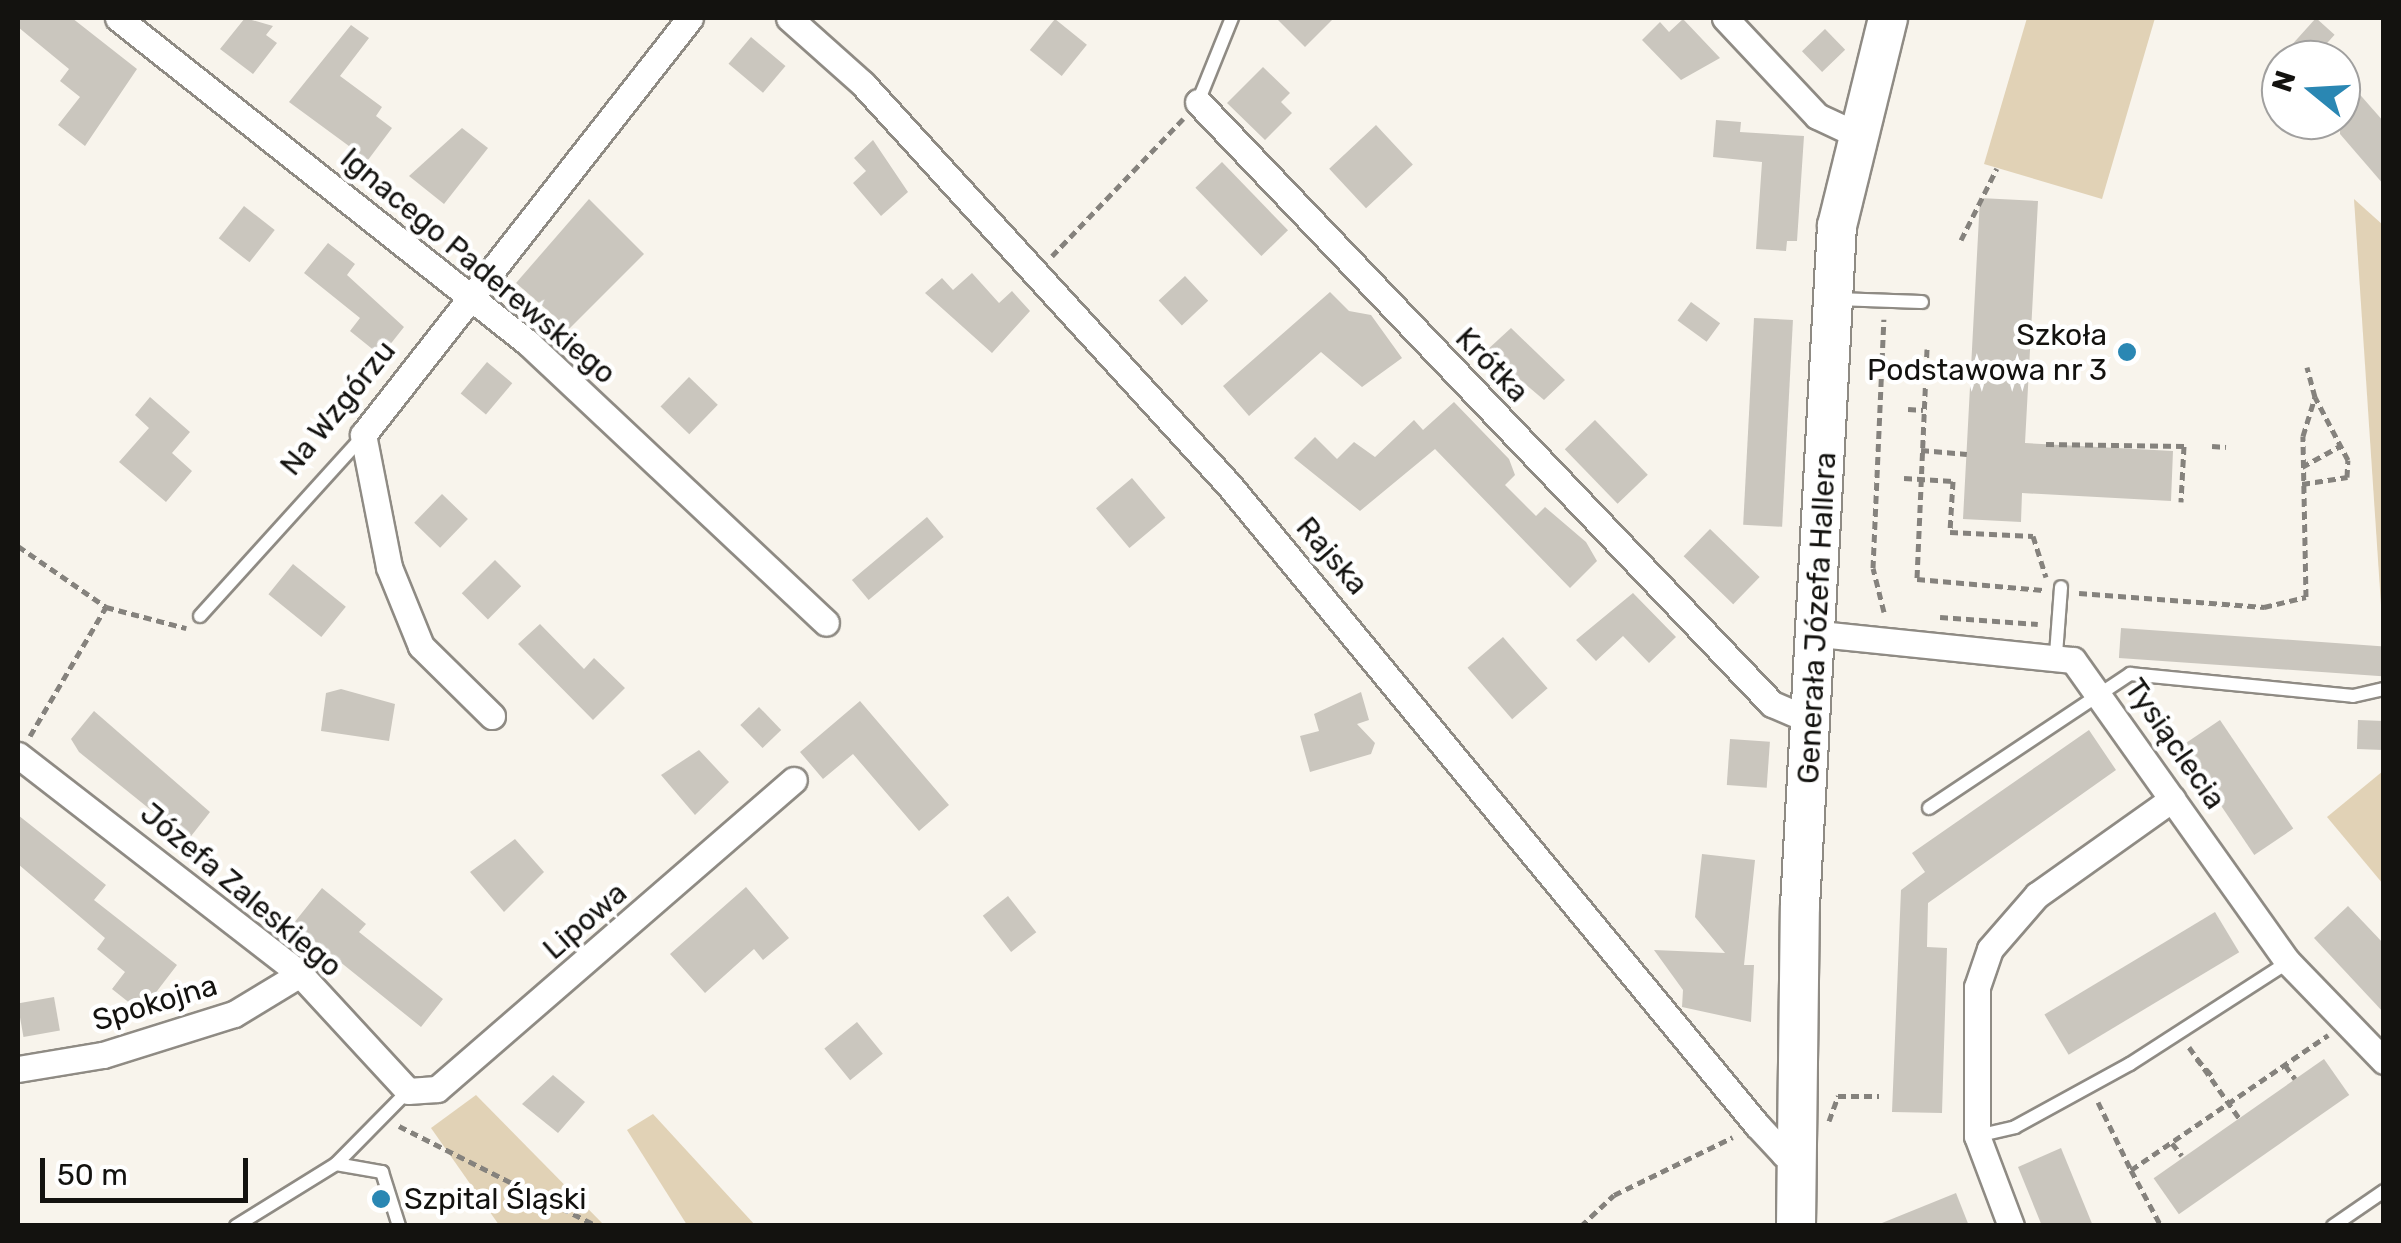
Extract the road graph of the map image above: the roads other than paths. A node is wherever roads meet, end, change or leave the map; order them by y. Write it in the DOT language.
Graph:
graph roads {
  1 [pos="118,18"];
  2 [pos="690,18"];
  3 [pos="790,18"];
  4 [pos="1232,18"];
  5 [pos="1725,18"];
  6 [pos="1888,18"];
  7 [pos="1198,102"];
  8 [pos="1853,133"];
  9 [pos="469,294"];
  10 [pos="1833,299"];
  11 [pos="1922,302"];
  12 [pos="363,435"];
  13 [pos="2057,589"];
  14 [pos="200,616"];
  15 [pos="826,623"];
  16 [pos="1820,634"];
  17 [pos="2056,654"];
  18 [pos="2384,689"];
  19 [pos="2101,694"];
  20 [pos="492,716"];
  21 [pos="1814,722"];
  22 [pos="18,756"];
  23 [pos="794,780"];
  24 [pos="2172,798"];
  25 [pos="1929,808"];
  26 [pos="2288,962"];
  27 [pos="300,974"];
  28 [pos="2384,1061"];
  29 [pos="18,1069"];
  30 [pos="408,1091"];
  31 [pos="1977,1136"];
  32 [pos="1798,1154"];
  33 [pos="336,1164"];
  34 [pos="2384,1191"];
  35 [pos="236,1226"];
  36 [pos="399,1226"];
  37 [pos="1796,1226"];
  38 [pos="2011,1226"];
  39 [pos="2334,1226"];
  1 -- 9 [label="street, Ignacego Paderewskiego"];
  2 -- 9 [label="street, Na Wzgórzu"];
  3 -- 32 [label="street, Rajska"];
  4 -- 7 [label="lane"];
  5 -- 8 [label="street"];
  6 -- 8 [label="street, Generała Józefa Hallera"];
  7 -- 21 [label="street, Krótka"];
  8 -- 10 [label="street, Generała Józefa Hallera"];
  9 -- 12 [label="street, Na Wzgórzu"];
  9 -- 15 [label="street, Ignacego Paderewskiego"];
  10 -- 11 [label="lane"];
  10 -- 16 [label="street, Generała Józefa Hallera"];
  12 -- 14 [label="lane, Na Wzgórzu"];
  12 -- 20 [label="street"];
  13 -- 17 [label="lane"];
  16 -- 17 [label="street"];
  16 -- 21 [label="street, Generała Józefa Hallera"];
  17 -- 19 [label="street, Tysiąclecia"];
  18 -- 19 [label="lane"];
  19 -- 24 [label="street, Tysiąclecia"];
  19 -- 25 [label="lane"];
  21 -- 32 [label="street, Generała Józefa Hallera"];
  22 -- 27 [label="street, Józefa Zaleskiego"];
  23 -- 30 [label="street, Lipowa"];
  24 -- 26 [label="street, Tysiąclecia"];
  24 -- 31 [label="street"];
  26 -- 28 [label="street, Tysiąclecia"];
  26 -- 31 [label="lane"];
  27 -- 29 [label="street, Spokojna"];
  27 -- 30 [label="street, Józefa Zaleskiego"];
  30 -- 33 [label="lane"];
  31 -- 38 [label="street"];
  32 -- 37 [label="street, Generała Józefa Hallera"];
  33 -- 35 [label="lane"];
  33 -- 36 [label="lane"];
  34 -- 39 [label="lane"];
}
